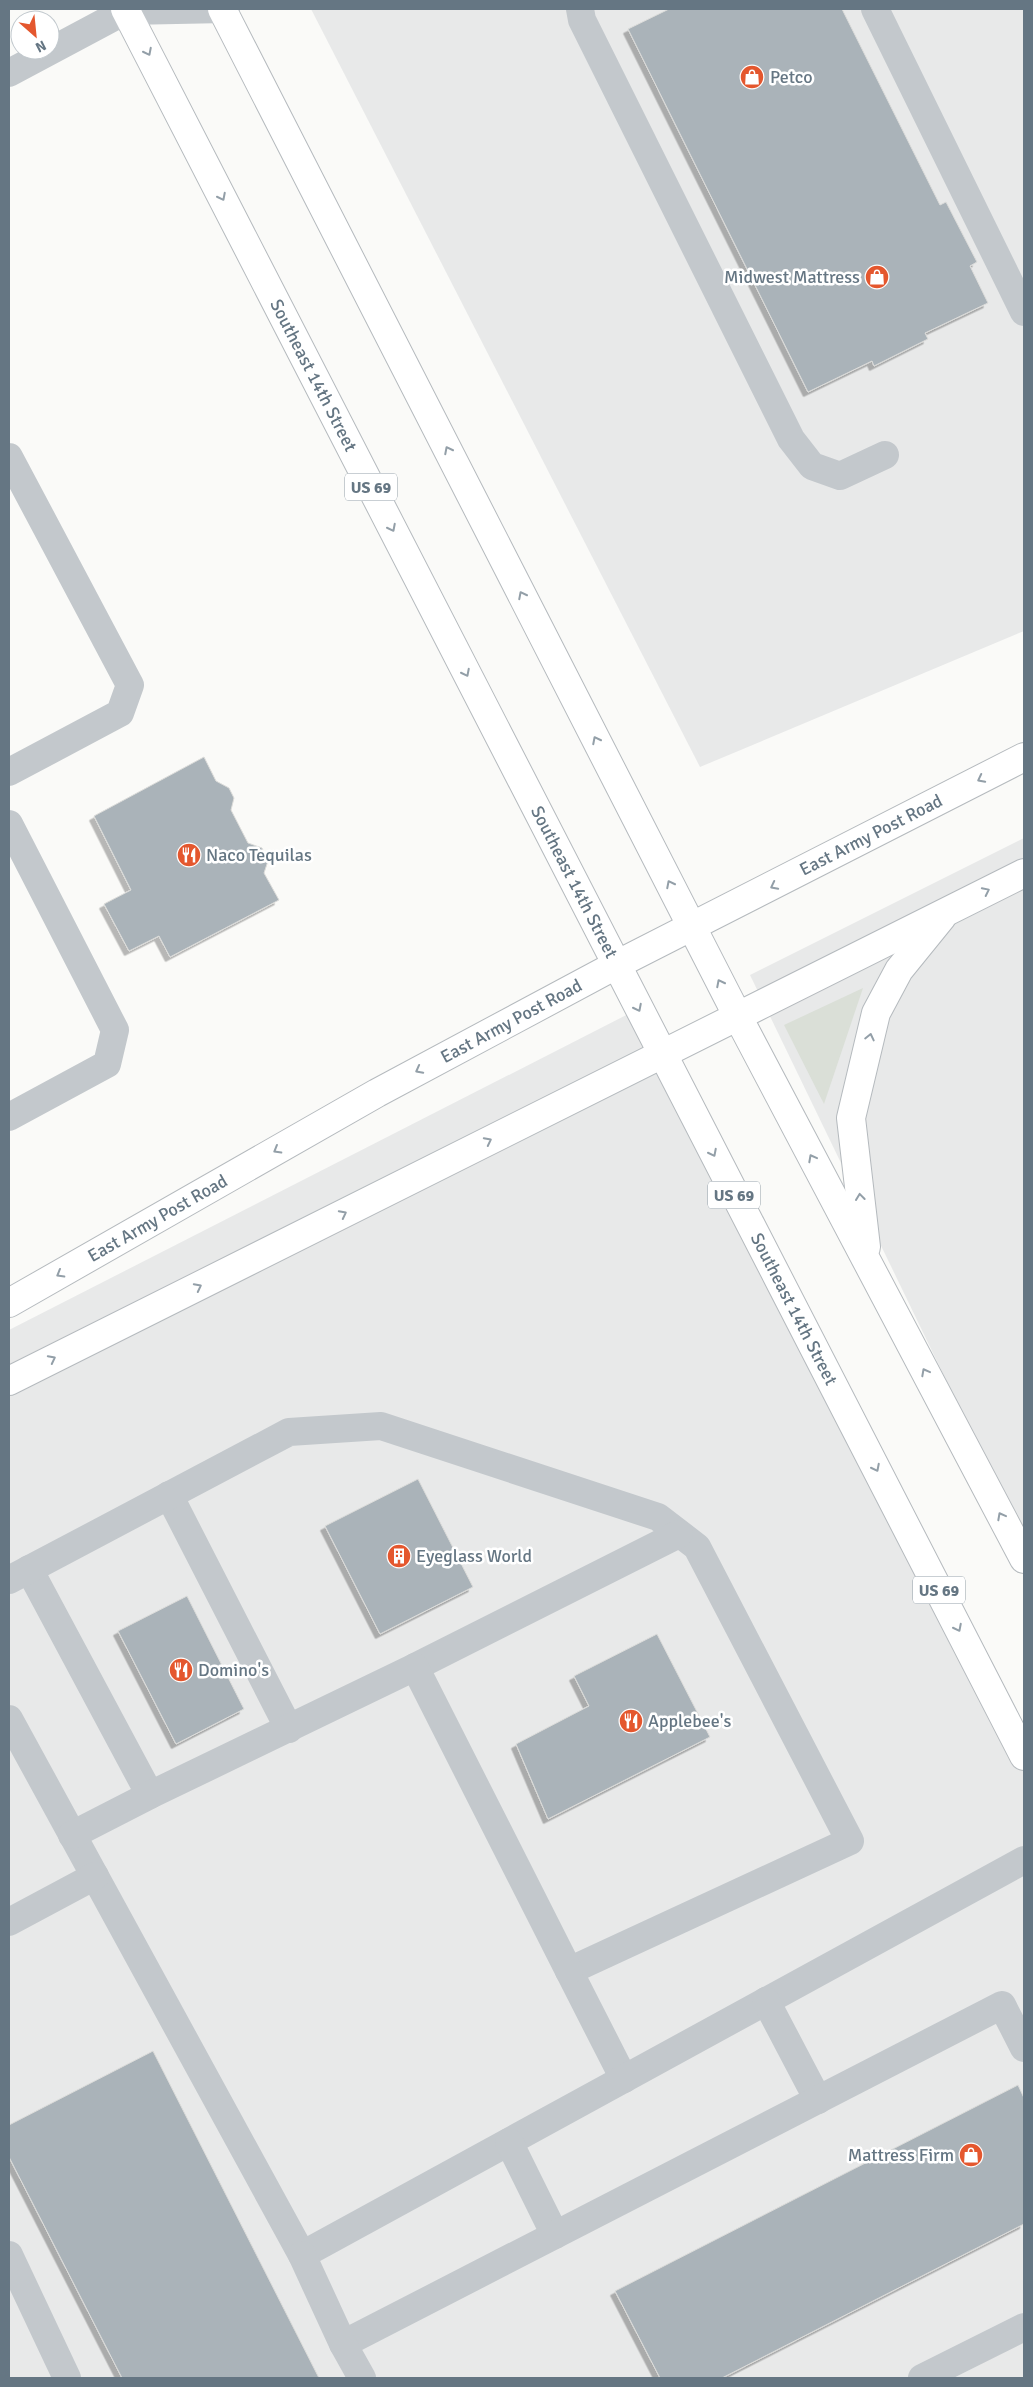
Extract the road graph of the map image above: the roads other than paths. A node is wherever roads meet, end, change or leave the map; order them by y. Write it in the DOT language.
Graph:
graph roads {
  1 [pos="127,9"];
  2 [pos="224,9"];
  3 [pos="580,9"];
  4 [pos="876,9"];
  5 [pos="9,73"];
  6 [pos="1024,312"];
  7 [pos="884,455"];
  8 [pos="9,457"];
  9 [pos="1024,757"];
  10 [pos="9,772"];
  11 [pos="9,824"];
  12 [pos="1024,873"];
  13 [pos="948,910"];
  14 [pos="692,928"];
  15 [pos="616,965"];
  16 [pos="737,1015"];
  17 [pos="662,1055"];
  18 [pos="9,1118"];
  19 [pos="868,1263"];
  20 [pos="9,1302"];
  21 [pos="9,1381"];
  22 [pos="169,1495"];
  23 [pos="679,1534"];
  24 [pos="1024,1559"];
  25 [pos="19,1575"];
  26 [pos="415,1667"];
  27 [pos="9,1719"];
  28 [pos="289,1729"];
  29 [pos="1024,1756"];
  30 [pos="150,1795"];
  31 [pos="72,1835"];
  32 [pos="1024,1860"];
  33 [pos="95,1876"];
  34 [pos="9,1922"];
  35 [pos="569,1971"];
  36 [pos="766,2001"];
  37 [pos="1024,2048"];
  38 [pos="624,2079"];
  39 [pos="818,2100"];
  40 [pos="509,2142"];
  41 [pos="555,2234"];
  42 [pos="9,2255"];
  43 [pos="302,2256"];
  44 [pos="1024,2327"];
  45 [pos="343,2344"];
  46 [pos="67,2378"];
  47 [pos="362,2378"];
  48 [pos="922,2378"];
  1 -- 2 [label="street"];
  1 -- 5 [label="street"];
  1 -- 15 [label="main road, Southeast 14th Street / US 69, one-way"];
  14 -- 2 [label="main road, one-way"];
  3 -- 7 [label="street"];
  4 -- 6 [label="street"];
  8 -- 10 [label="street"];
  9 -- 14 [label="main road, East Army Post Road, one-way"];
  11 -- 18 [label="street"];
  13 -- 12 [label="main road, one-way"];
  13 -- 16 [label="main road"];
  19 -- 13 [label="main road, one-way"];
  14 -- 15 [label="main road, East Army Post Road"];
  16 -- 14 [label="main road, one-way"];
  15 -- 17 [label="main road, Southeast 14th Street / US 69, one-way"];
  15 -- 20 [label="main road, East Army Post Road, one-way"];
  16 -- 17 [label="main road"];
  19 -- 16 [label="main road, one-way"];
  21 -- 17 [label="main road, one-way"];
  17 -- 29 [label="main road, Southeast 14th Street / US 69, one-way"];
  24 -- 19 [label="main road, one-way"];
  22 -- 23 [label="street"];
  22 -- 25 [label="street"];
  22 -- 28 [label="street"];
  23 -- 26 [label="street"];
  23 -- 35 [label="street"];
  25 -- 30 [label="street"];
  26 -- 28 [label="street"];
  26 -- 35 [label="street"];
  27 -- 31 [label="street"];
  28 -- 30 [label="street"];
  30 -- 31 [label="street"];
  31 -- 33 [label="street"];
  32 -- 36 [label="street"];
  33 -- 34 [label="street"];
  33 -- 43 [label="street"];
  35 -- 38 [label="street"];
  36 -- 38 [label="street"];
  36 -- 39 [label="street"];
  37 -- 39 [label="street"];
  38 -- 40 [label="street"];
  39 -- 41 [label="street"];
  40 -- 41 [label="street"];
  40 -- 43 [label="street"];
  41 -- 45 [label="street"];
  42 -- 46 [label="street"];
  43 -- 45 [label="street"];
  44 -- 48 [label="street"];
  45 -- 47 [label="street"];
}
